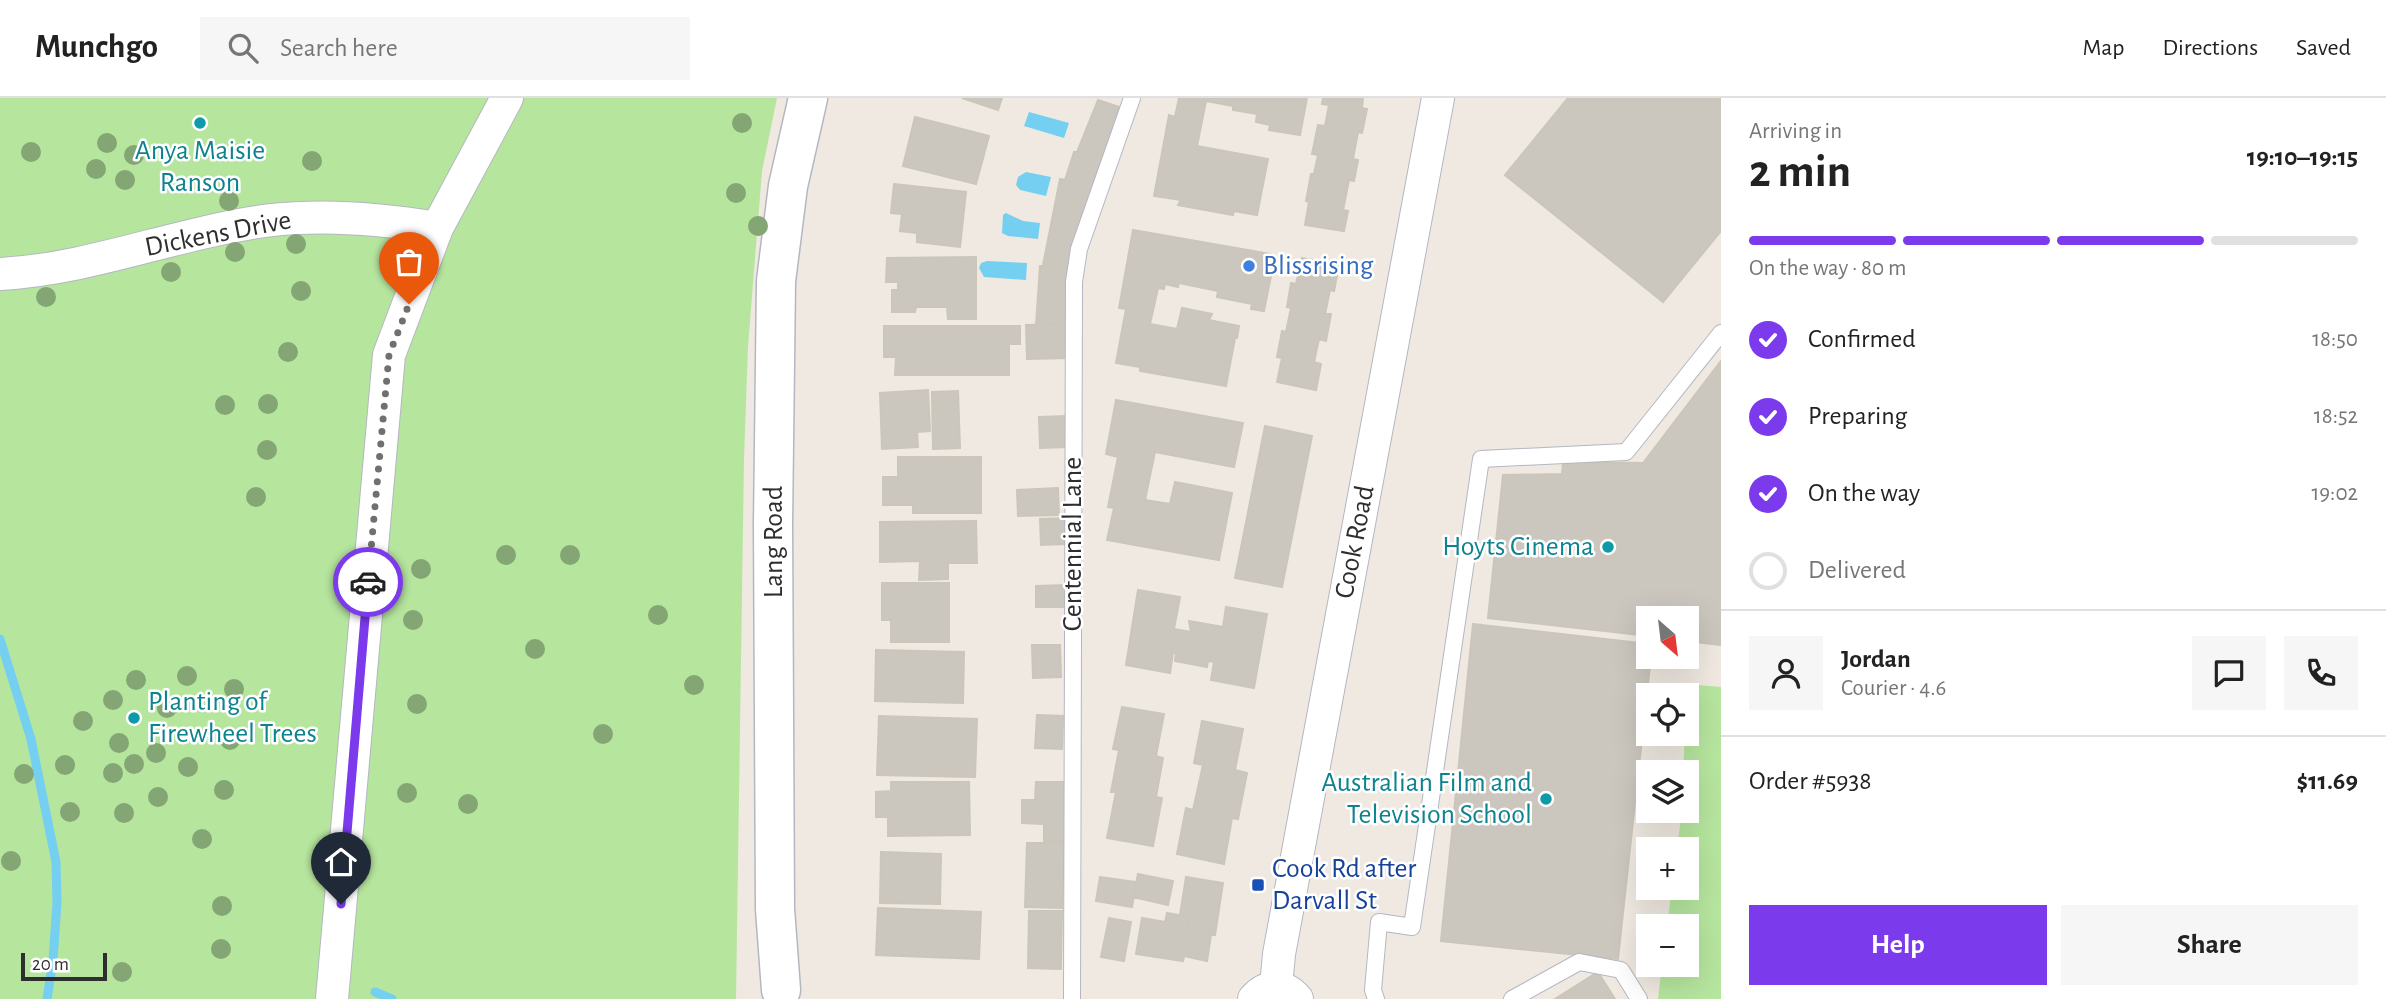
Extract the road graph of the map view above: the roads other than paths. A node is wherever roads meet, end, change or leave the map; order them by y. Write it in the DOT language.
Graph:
graph roads {
  1 [pos="507,98"];
  2 [pos="808,98"];
  3 [pos="1132,98"];
  4 [pos="1438,98"];
  5 [pos="438,228"];
  6 [pos="0,274"];
  7 [pos="1721,333"];
  8 [pos="1276,995"];
  9 [pos="784,996"];
  10 [pos="332,999"];
  11 [pos="1072,999"];
  12 [pos="1376,999"];
  13 [pos="1512,999"];
  14 [pos="1639,999"];
  1 -- 5 [label="street"];
  2 -- 9 [label="street, Lang Road"];
  3 -- 11 [label="lane, Centennial Lane"];
  4 -- 8 [label="street, Cook Road"];
  5 -- 6 [label="street, Dickens Drive"];
  5 -- 10 [label="street"];
  7 -- 12 [label="lane"];
  13 -- 14 [label="lane"];
}
